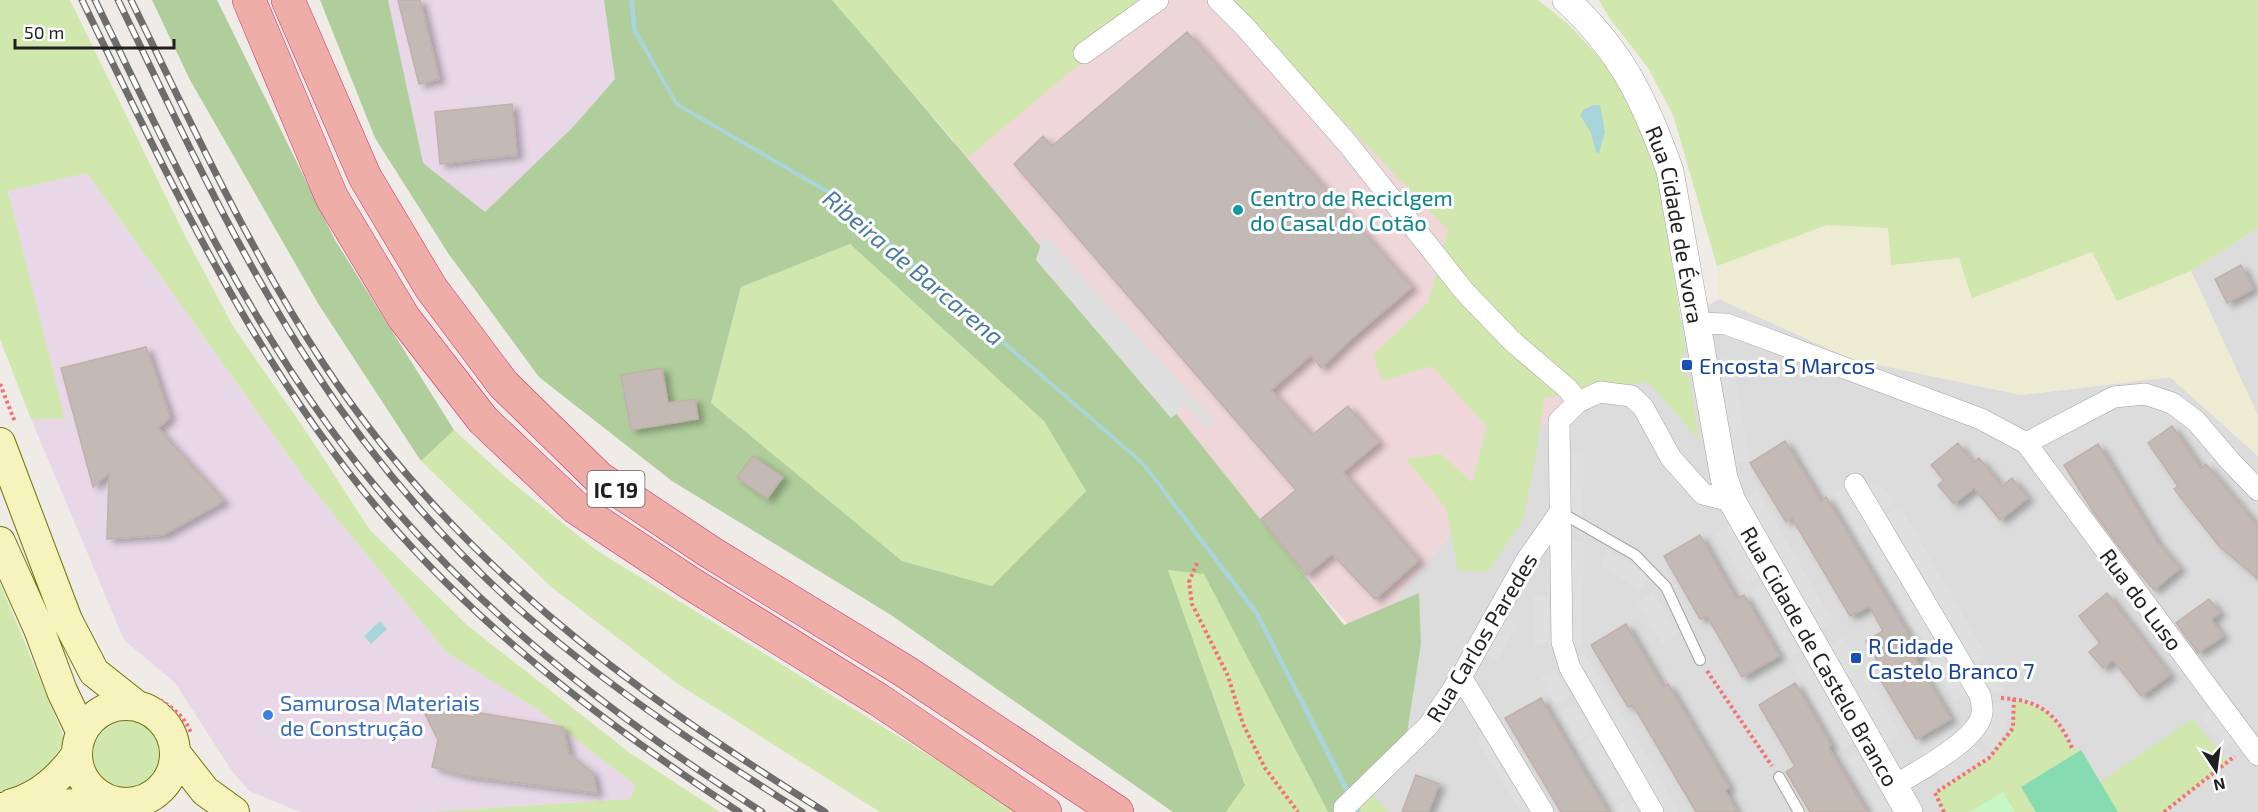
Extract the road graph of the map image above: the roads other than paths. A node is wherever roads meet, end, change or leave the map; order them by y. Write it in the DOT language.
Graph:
graph roads {
  1 [pos="249,0"];
  2 [pos="288,0"];
  3 [pos="1158,0"];
  4 [pos="1218,0"];
  5 [pos="1566,0"];
  6 [pos="1084,53"];
  7 [pos="1698,322"];
  8 [pos="1573,395"];
  9 [pos="8,435"];
  10 [pos="2026,443"];
  11 [pos="1855,484"];
  12 [pos="1728,489"];
  13 [pos="2258,490"];
  14 [pos="1560,512"];
  15 [pos="2,550"];
  16 [pos="1700,660"];
  17 [pos="1461,677"];
  18 [pos="146,702"];
  19 [pos="80,743"];
  20 [pos="185,749"];
  21 [pos="2254,750"];
  22 [pos="1779,777"];
  23 [pos="1894,786"];
  24 [pos="0,807"];
  25 [pos="143,808"];
  26 [pos="1344,808"];
  27 [pos="234,812"];
  28 [pos="1045,812"];
  29 [pos="1117,812"];
  30 [pos="1543,812"];
  31 [pos="1653,812"];
  32 [pos="1799,812"];
  33 [pos="1909,812"];
  1 -- 28 [label="highway, IC 19"];
  2 -- 29 [label="highway, IC 19"];
  3 -- 6 [label="street"];
  4 -- 8 [label="street"];
  5 -- 7 [label="street, Rua Cidade de Évora"];
  7 -- 10 [label="street"];
  7 -- 12 [label="street, Rua Cidade de Évora"];
  8 -- 12 [label="street, Rua Cidade de Castelo Branco"];
  8 -- 14 [label="street"];
  9 -- 18 [label="main road"];
  10 -- 13 [label="street"];
  10 -- 21 [label="street, Rua do Luso"];
  11 -- 23 [label="street"];
  12 -- 23 [label="street, Rua Cidade de Castelo Branco"];
  14 -- 16 [label="lane"];
  14 -- 17 [label="street, Rua Carlos Paredes"];
  14 -- 31 [label="street"];
  15 -- 19 [label="main road"];
  17 -- 26 [label="street, Rua Carlos Paredes"];
  17 -- 30 [label="street"];
  18 -- 19 [label="main road"];
  18 -- 20 [label="main road"];
  19 -- 24 [label="main road"];
  19 -- 25 [label="main road"];
  20 -- 25 [label="main road"];
  20 -- 27 [label="main road"];
  22 -- 32 [label="lane"];
  23 -- 33 [label="street, Rua Cidade de Castelo Branco"];
  24 -- 25 [label="main road"];
}
